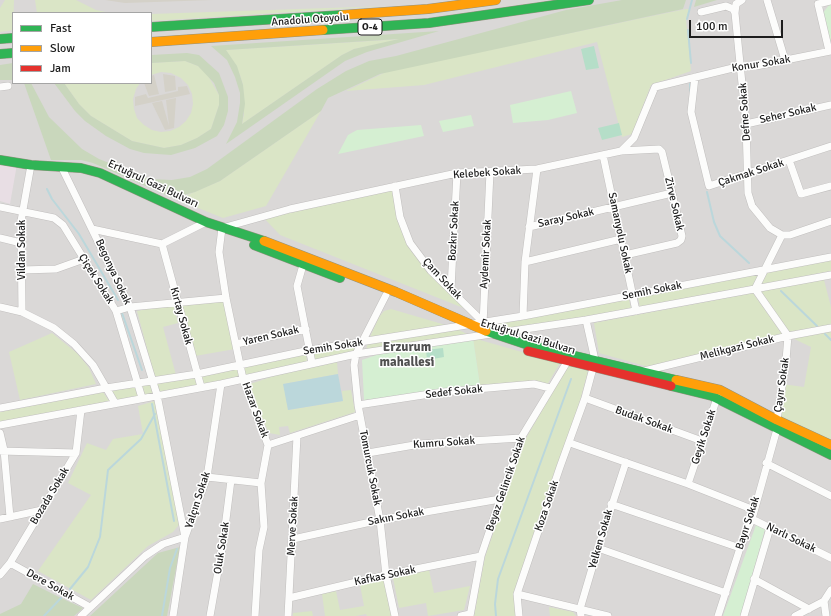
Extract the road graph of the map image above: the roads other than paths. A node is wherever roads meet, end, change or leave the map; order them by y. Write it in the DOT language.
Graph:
graph roads {
  1 [pos="496,0"];
  2 [pos="589,0"];
  3 [pos="742,0"];
  4 [pos="767,0"];
  5 [pos="831,1"];
  6 [pos="818,2"];
  7 [pos="701,12"];
  8 [pos="735,13"];
  9 [pos="152,27"];
  10 [pos="12,38"];
  11 [pos="0,40"];
  12 [pos="152,42"];
  13 [pos="830,51"];
  14 [pos="12,53"];
  15 [pos="0,54"];
  16 [pos="785,60"];
  17 [pos="742,66"];
  18 [pos="693,77"];
  19 [pos="8,86"];
  20 [pos="0,87"];
  21 [pos="831,105"];
  22 [pos="746,124"];
  23 [pos="831,146"];
  24 [pos="621,151"];
  25 [pos="603,155"];
  26 [pos="0,160"];
  27 [pos="789,160"];
  28 [pos="31,165"];
  29 [pos="62,168"];
  30 [pos="537,169"];
  31 [pos="490,172"];
  32 [pos="457,173"];
  33 [pos="748,173"];
  34 [pos="395,186"];
  35 [pos="831,186"];
  36 [pos="672,193"];
  37 [pos="614,206"];
  38 [pos="0,207"];
  39 [pos="22,212"];
  40 [pos="831,221"];
  41 [pos="206,222"];
  42 [pos="529,227"];
  43 [pos="222,228"];
  44 [pos="92,229"];
  45 [pos="782,235"];
  46 [pos="0,238"];
  47 [pos="621,239"];
  48 [pos="21,243"];
  49 [pos="162,244"];
  50 [pos="625,255"];
  51 [pos="831,257"];
  52 [pos="84,259"];
  53 [pos="525,262"];
  54 [pos="303,265"];
  55 [pos="22,270"];
  56 [pos="764,270"];
  57 [pos="831,275"];
  58 [pos="451,288"];
  59 [pos="755,289"];
  60 [pos="386,295"];
  61 [pos="632,295"];
  62 [pos="226,298"];
  63 [pos="178,302"];
  64 [pos="0,307"];
  65 [pos="130,307"];
  66 [pos="116,311"];
  67 [pos="636,311"];
  68 [pos="22,312"];
  69 [pos="523,316"];
  70 [pos="586,320"];
  71 [pos="471,324"];
  72 [pos="458,326"];
  73 [pos="831,328"];
  74 [pos="306,329"];
  75 [pos="483,329"];
  76 [pos="494,334"];
  77 [pos="788,336"];
  78 [pos="361,343"];
  79 [pos="236,344"];
  80 [pos="310,350"];
  81 [pos="356,354"];
  82 [pos="567,362"];
  83 [pos="312,363"];
  84 [pos="594,364"];
  85 [pos="240,365"];
  86 [pos="643,371"];
  87 [pos="197,374"];
  88 [pos="243,379"];
  89 [pos="221,384"];
  90 [pos="146,385"];
  91 [pos="201,387"];
  92 [pos="106,388"];
  93 [pos="550,388"];
  94 [pos="718,394"];
  95 [pos="149,397"];
  96 [pos="585,398"];
  97 [pos="115,404"];
  98 [pos="358,405"];
  99 [pos="0,408"];
  100 [pos="81,410"];
  101 [pos="360,415"];
  102 [pos="777,424"];
  103 [pos="0,425"];
  104 [pos="0,433"];
  105 [pos="297,436"];
  106 [pos="521,438"];
  107 [pos="702,441"];
  108 [pos="570,442"];
  109 [pos="268,445"];
  110 [pos="831,445"];
  111 [pos="2,451"];
  112 [pos="76,453"];
  113 [pos="368,453"];
  114 [pos="831,454"];
  115 [pos="626,462"];
  116 [pos="766,463"];
  117 [pos="207,477"];
  118 [pos="231,480"];
  119 [pos="261,483"];
  120 [pos="688,484"];
  121 [pos="831,496"];
  122 [pos="500,499"];
  123 [pos="611,504"];
  124 [pos="42,510"];
  125 [pos="754,510"];
  126 [pos="10,517"];
  127 [pos="0,519"];
  128 [pos="752,519"];
  129 [pos="380,520"];
  130 [pos="770,528"];
  131 [pos="185,537"];
  132 [pos="293,539"];
  133 [pos="598,548"];
  134 [pos="740,548"];
  135 [pos="481,556"];
  136 [pos="831,558"];
  137 [pos="10,563"];
  138 [pos="0,575"];
  139 [pos="386,575"];
  140 [pos="754,579"];
  141 [pos="831,590"];
  142 [pos="726,593"];
  143 [pos="517,594"];
  144 [pos="289,598"];
  145 [pos="824,601"];
  146 [pos="90,607"];
  147 [pos="809,609"];
  148 [pos="581,613"];
  149 [pos="470,615"];
  150 [pos="81,616"];
  151 [pos="173,616"];
  152 [pos="210,616"];
  153 [pos="255,616"];
  154 [pos="288,616"];
  155 [pos="395,616"];
  156 [pos="461,616"];
  157 [pos="520,616"];
  158 [pos="608,616"];
  159 [pos="718,616"];
  160 [pos="744,616"];
  161 [pos="795,616"];
  162 [pos="826,616"];
  1 -- 9 [label="main road, Anadolu Otoyolu / O-4"];
  2 -- 12 [label="main road, Anadolu Otoyolu / O-4"];
  3 -- 8 [label="street"];
  4 -- 16 [label="street"];
  5 -- 6 [label="street"];
  6 -- 13 [label="street"];
  7 -- 8 [label="street"];
  8 -- 17 [label="street, Defne Sokak"];
  10 -- 11 [label="main road"];
  13 -- 16 [label="street, Konur Sokak"];
  14 -- 15 [label="main road"];
  16 -- 17 [label="street, Konur Sokak"];
  17 -- 18 [label="street, Konur Sokak"];
  17 -- 22 [label="street, Defne Sokak"];
  18 -- 24 [label="street"];
  18 -- 33 [label="street, Çakmak Sokak"];
  19 -- 20 [label="street"];
  21 -- 22 [label="street, Seher Sokak"];
  22 -- 33 [label="street, Defne Sokak"];
  23 -- 27 [label="street, Çakmak Sokak"];
  24 -- 25 [label="street, Kelebek Sokak"];
  24 -- 36 [label="street, Zirve Sokak"];
  25 -- 30 [label="street, Kelebek Sokak"];
  25 -- 37 [label="street, Samanyolu Sokak"];
  26 -- 28 [label="main road, Ertuğrul Gazi Bulvarı"];
  27 -- 33 [label="street, Çakmak Sokak"];
  27 -- 35 [label="street"];
  28 -- 29 [label="main road, Ertuğrul Gazi Bulvarı"];
  28 -- 39 [label="street, Vildan Sokak"];
  29 -- 41 [label="main road, Ertuğrul Gazi Bulvarı"];
  29 -- 44 [label="street, Begonya Sokak"];
  30 -- 31 [label="street, Kelebek Sokak"];
  30 -- 42 [label="street"];
  31 -- 32 [label="street, Kelebek Sokak"];
  31 -- 75 [label="street, Aydemir Sokak"];
  32 -- 34 [label="street, Kelebek Sokak"];
  32 -- 58 [label="street, Bozkır Sokak"];
  33 -- 45 [label="street, Defne Sokak"];
  34 -- 43 [label="street, Kelebek Sokak"];
  34 -- 58 [label="street, Çam Sokak"];
  36 -- 37 [label="street, Saray Sokak"];
  36 -- 50 [label="street, Zirve Sokak"];
  37 -- 42 [label="street, Saray Sokak"];
  37 -- 47 [label="street, Samanyolu Sokak"];
  38 -- 39 [label="street, Çiçek Sokak"];
  39 -- 48 [label="street, Vildan Sokak"];
  39 -- 52 [label="street, Çiçek Sokak"];
  40 -- 45 [label="street"];
  41 -- 43 [label="main road, Ertuğrul Gazi Bulvarı"];
  41 -- 49 [label="street"];
  42 -- 53 [label="street"];
  43 -- 54 [label="main road, Ertuğrul Gazi Bulvarı"];
  43 -- 62 [label="street, Hazar Sokak"];
  43 -- 71 [label="main road, Ertuğrul Gazi Bulvarı"];
  44 -- 49 [label="street"];
  44 -- 65 [label="street, Begonya Sokak"];
  45 -- 56 [label="street"];
  46 -- 48 [label="street"];
  47 -- 50 [label="street, Samanyolu Sokak"];
  47 -- 53 [label="street"];
  48 -- 55 [label="street, Vildan Sokak"];
  49 -- 63 [label="street, Kırtay Sokak"];
  50 -- 61 [label="street, Samanyolu Sokak"];
  51 -- 56 [label="street, Semih Sokak"];
  52 -- 55 [label="street"];
  52 -- 66 [label="street, Çiçek Sokak"];
  53 -- 69 [label="street"];
  54 -- 60 [label="main road, Ertuğrul Gazi Bulvarı"];
  54 -- 74 [label="street"];
  55 -- 68 [label="street, Vildan Sokak"];
  56 -- 59 [label="street"];
  56 -- 61 [label="street, Semih Sokak"];
  57 -- 59 [label="street, Semih Sokak"];
  58 -- 75 [label="street, Çam Sokak"];
  59 -- 67 [label="street, Semih Sokak"];
  59 -- 77 [label="street"];
  60 -- 72 [label="main road, Ertuğrul Gazi Bulvarı"];
  60 -- 78 [label="street"];
  61 -- 67 [label="street, Samanyolu Sokak"];
  61 -- 69 [label="street, Semih Sokak"];
  62 -- 63 [label="street"];
  62 -- 79 [label="street, Hazar Sokak"];
  63 -- 65 [label="street"];
  63 -- 87 [label="street, Kırtay Sokak"];
  64 -- 68 [label="street"];
  65 -- 66 [label="street"];
  65 -- 90 [label="street, Begonya Sokak"];
  66 -- 90 [label="street, Çiçek Sokak"];
  67 -- 70 [label="street, Semih Sokak"];
  68 -- 92 [label="street"];
  69 -- 75 [label="street, Semih Sokak"];
  70 -- 76 [label="street, Semih Sokak"];
  70 -- 84 [label="street"];
  71 -- 72 [label="street, Semih Sokak"];
  71 -- 75 [label="main road, Ertuğrul Gazi Bulvarı"];
  72 -- 75 [label="main road, Ertuğrul Gazi Bulvarı"];
  72 -- 78 [label="street, Semih Sokak"];
  73 -- 77 [label="street, Melikgazi Sokak"];
  74 -- 79 [label="street, Yaren Sokak"];
  74 -- 80 [label="street"];
  75 -- 76 [label="main road, Ertuğrul Gazi Bulvarı"];
  75 -- 81 [label="street, Semih Sokak"];
  75 -- 82 [label="main road, Ertuğrul Gazi Bulvarı"];
  76 -- 84 [label="main road, Ertuğrul Gazi Bulvarı"];
  77 -- 86 [label="street, Melikgazi Sokak"];
  77 -- 102 [label="street, Çayır Sokak"];
  78 -- 80 [label="street, Semih Sokak"];
  78 -- 81 [label="street"];
  79 -- 85 [label="street, Hazar Sokak"];
  80 -- 83 [label="street"];
  80 -- 85 [label="street, Semih Sokak"];
  81 -- 83 [label="street, Semih Sokak"];
  81 -- 98 [label="street, Tomurcuk Sokak"];
  82 -- 84 [label="main road, Ertuğrul Gazi Bulvarı"];
  82 -- 93 [label="street, Beyaz Gelincik Sokak"];
  83 -- 88 [label="street, Semih Sokak"];
  84 -- 86 [label="main road, Ertuğrul Gazi Bulvarı"];
  84 -- 94 [label="main road, Ertuğrul Gazi Bulvarı"];
  84 -- 96 [label="street, Koza Sokak"];
  85 -- 87 [label="street, Semih Sokak"];
  85 -- 88 [label="street, Hazar Sokak"];
  86 -- 94 [label="main road, Ertuğrul Gazi Bulvarı"];
  87 -- 90 [label="street, Semih Sokak"];
  87 -- 91 [label="street, Kırtay Sokak"];
  88 -- 89 [label="street, Semih Sokak"];
  88 -- 109 [label="street, Hazar Sokak"];
  89 -- 91 [label="street, Semih Sokak"];
  89 -- 117 [label="street, Yalçın Sokak"];
  90 -- 92 [label="street, Semih Sokak"];
  90 -- 95 [label="street, Çiçek Sokak"];
  90 -- 95 [label="street"];
  91 -- 95 [label="street, Semih Sokak"];
  92 -- 97 [label="street"];
  92 -- 99 [label="street, Semih Sokak"];
  93 -- 98 [label="street, Sedef Sokak"];
  93 -- 106 [label="street, Beyaz Gelincik Sokak"];
  94 -- 102 [label="main road, Ertuğrul Gazi Bulvarı"];
  94 -- 107 [label="street, Geyik Sokak"];
  95 -- 97 [label="street, Semih Sokak"];
  95 -- 131 [label="street"];
  96 -- 107 [label="street, Budak Sokak"];
  96 -- 108 [label="street, Koza Sokak"];
  97 -- 100 [label="street, Semih Sokak"];
  98 -- 101 [label="street, Tomurcuk Sokak"];
  100 -- 103 [label="street, Semih Sokak"];
  100 -- 112 [label="street, Bozada Sokak"];
  101 -- 105 [label="street"];
  101 -- 113 [label="street, Tomurcuk Sokak"];
  102 -- 110 [label="main road, Ertuğrul Gazi Bulvarı"];
  102 -- 114 [label="main road, Ertuğrul Gazi Bulvarı"];
  102 -- 116 [label="street, Bayır Sokak"];
  104 -- 111 [label="street"];
  105 -- 109 [label="street"];
  105 -- 132 [label="street, Merve Sokak"];
  106 -- 113 [label="street, Kumru Sokak"];
  106 -- 122 [label="street, Beyaz Gelincik Sokak"];
  107 -- 120 [label="street, Geyik Sokak"];
  108 -- 115 [label="street"];
  108 -- 143 [label="street, Koza Sokak"];
  109 -- 119 [label="street, Hazar Sokak"];
  111 -- 112 [label="street"];
  111 -- 126 [label="street"];
  112 -- 124 [label="street, Bozada Sokak"];
  113 -- 129 [label="street, Tomurcuk Sokak"];
  115 -- 120 [label="street"];
  115 -- 123 [label="street, Yelken Sokak"];
  116 -- 121 [label="street"];
  116 -- 125 [label="street, Bayır Sokak"];
  117 -- 118 [label="street"];
  117 -- 131 [label="street, Yalçın Sokak"];
  118 -- 119 [label="street"];
  118 -- 152 [label="street, Oluk Sokak"];
  119 -- 153 [label="street, Hazar Sokak"];
  120 -- 125 [label="street"];
  122 -- 129 [label="street, Sakın Sokak"];
  122 -- 135 [label="street, Beyaz Gelincik Sokak"];
  123 -- 133 [label="street, Yelken Sokak"];
  123 -- 134 [label="street"];
  124 -- 126 [label="street"];
  124 -- 137 [label="street, Bozada Sokak"];
  125 -- 128 [label="street, Bayır Sokak"];
  126 -- 127 [label="street"];
  128 -- 130 [label="street, Narlı Sokak"];
  128 -- 134 [label="street, Bayır Sokak"];
  129 -- 132 [label="street, Sakın Sokak"];
  129 -- 139 [label="street, Tomurcuk Sokak"];
  130 -- 136 [label="street, Narlı Sokak"];
  130 -- 140 [label="street"];
  131 -- 146 [label="street"];
  131 -- 151 [label="street, Yalçın Sokak"];
  132 -- 144 [label="street, Merve Sokak"];
  133 -- 142 [label="street"];
  133 -- 148 [label="street, Yelken Sokak"];
  134 -- 142 [label="street, Bayır Sokak"];
  135 -- 139 [label="street, Kafkas Sokak"];
  135 -- 149 [label="street, Beyaz Gelincik Sokak"];
  137 -- 138 [label="street, Bozada Sokak"];
  137 -- 146 [label="street, Dere Sokak"];
  139 -- 144 [label="street, Kafkas Sokak"];
  139 -- 155 [label="street, Tomurcuk Sokak"];
  140 -- 147 [label="street"];
  140 -- 160 [label="street"];
  141 -- 145 [label="street"];
  142 -- 159 [label="street, Bayır Sokak"];
  143 -- 148 [label="street"];
  143 -- 157 [label="street, Koza Sokak"];
  144 -- 154 [label="street, Merve Sokak"];
  145 -- 147 [label="street"];
  145 -- 162 [label="street"];
  146 -- 150 [label="street"];
  147 -- 161 [label="street"];
  148 -- 158 [label="street"];
  149 -- 156 [label="street"];
}
